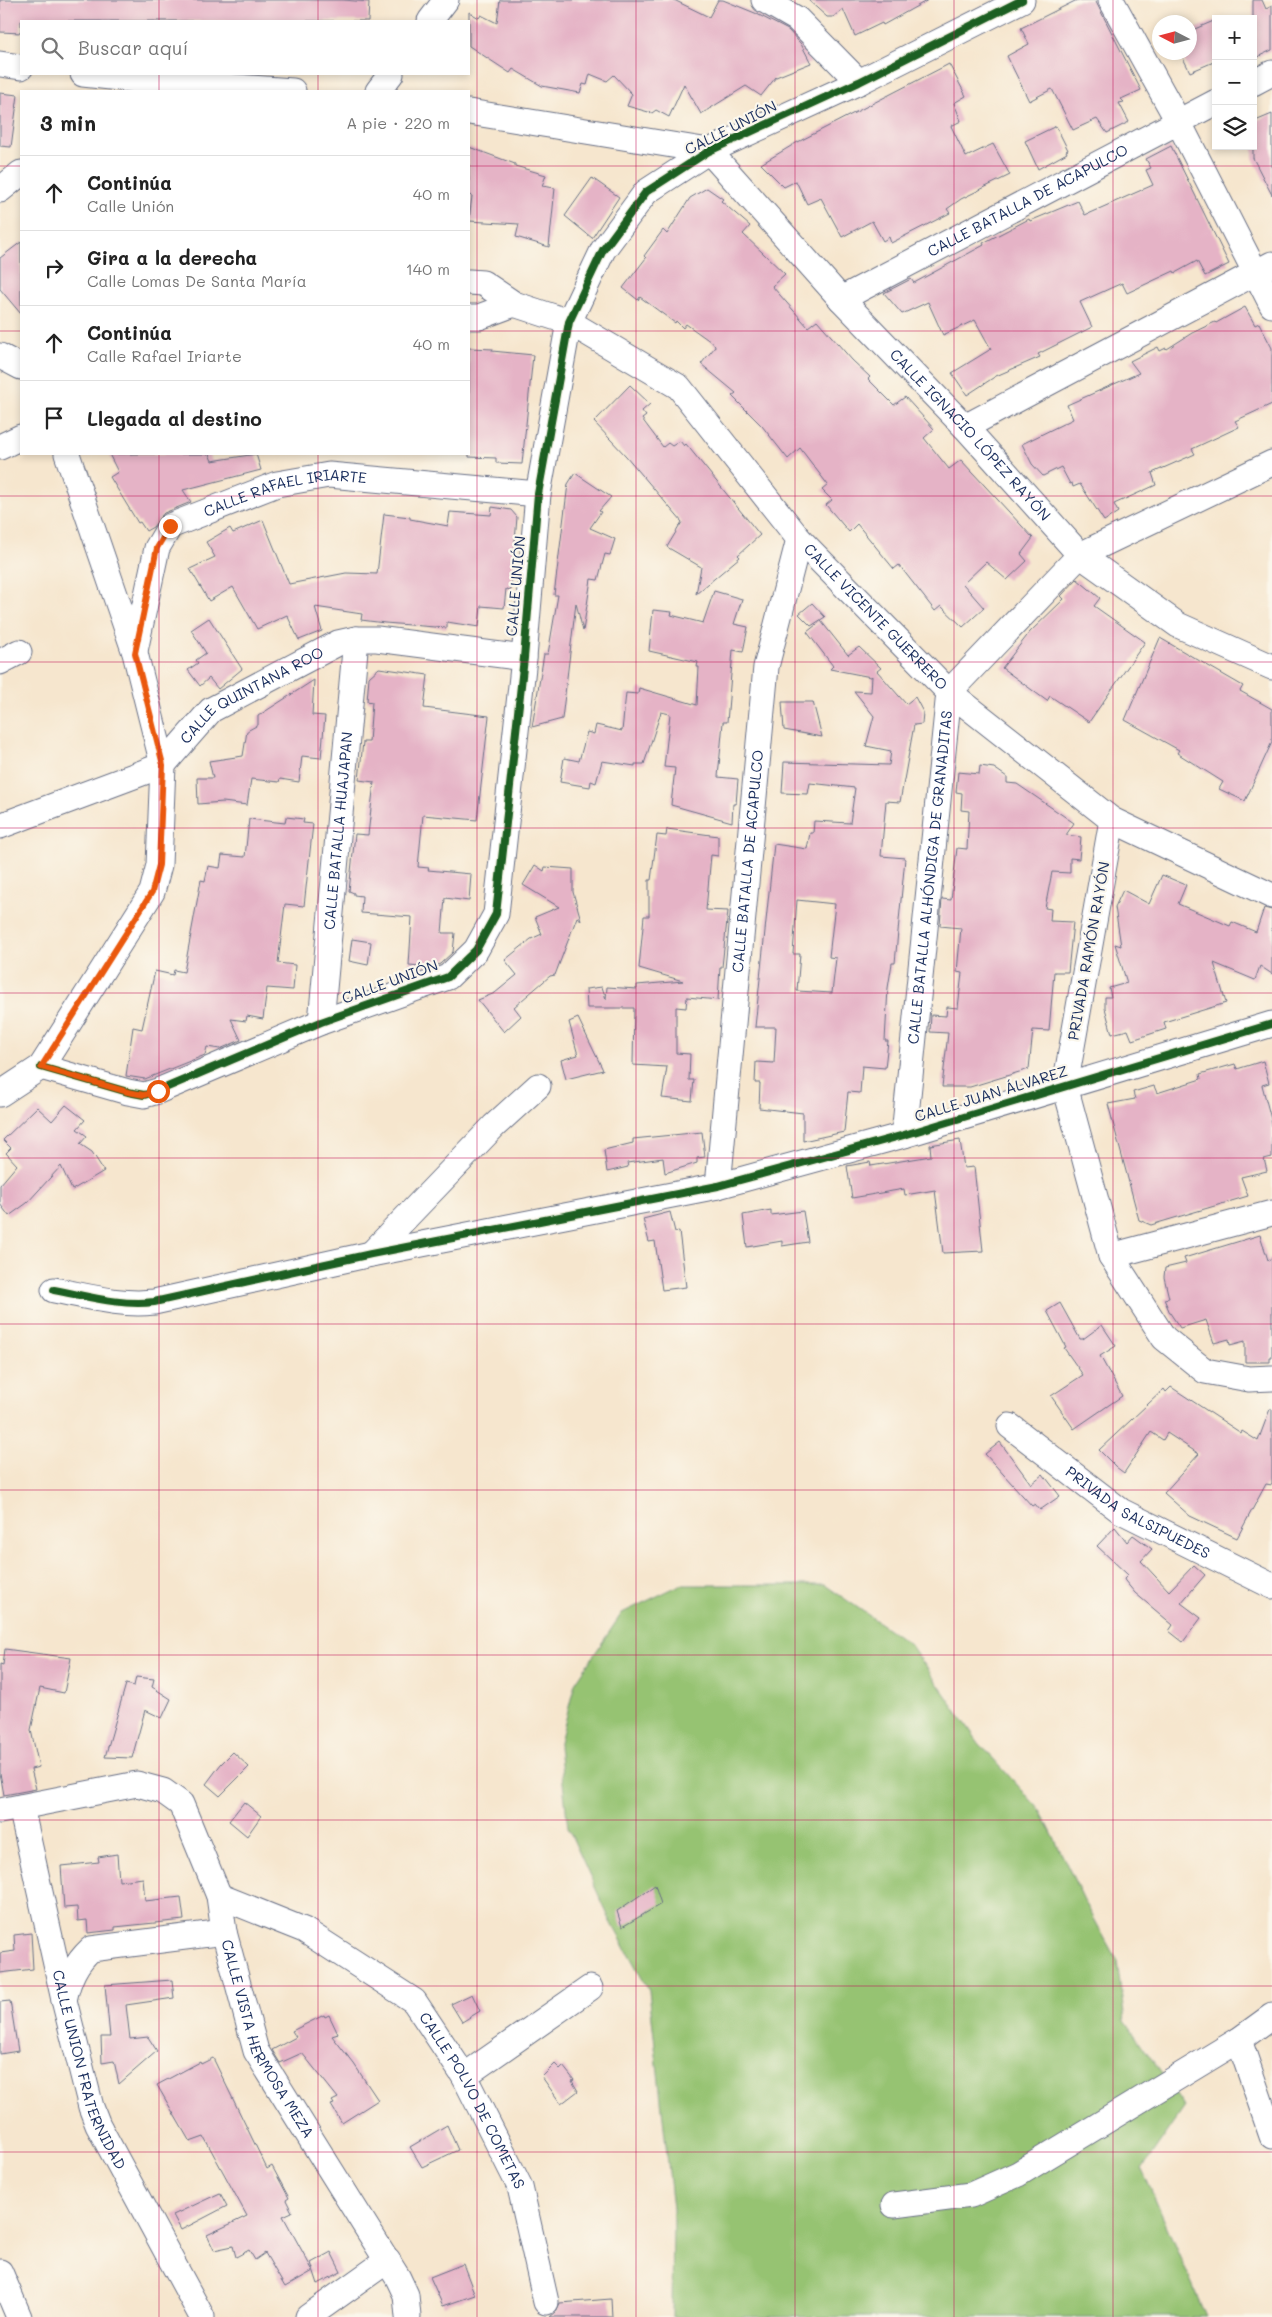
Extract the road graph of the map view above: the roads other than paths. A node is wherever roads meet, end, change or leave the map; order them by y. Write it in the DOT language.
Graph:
graph roads {
  1 [pos="446,0"];
  2 [pos="764,0"];
  3 [pos="1022,0"];
  4 [pos="1112,0"];
  5 [pos="431,20"];
  6 [pos="0,64"];
  7 [pos="20,67"];
  8 [pos="1272,73"];
  9 [pos="87,75"];
  10 [pos="390,75"];
  11 [pos="1257,81"];
  12 [pos="859,82"];
  13 [pos="131,86"];
  14 [pos="261,90"];
  15 [pos="379,90"];
  16 [pos="1212,104"];
  17 [pos="470,112"];
  18 [pos="1178,121"];
  19 [pos="709,151"];
  20 [pos="20,174"];
  21 [pos="0,190"];
  22 [pos="1263,268"];
  23 [pos="470,282"];
  24 [pos="841,299"];
  25 [pos="514,304"];
  26 [pos="1272,305"];
  27 [pos="470,317"];
  28 [pos="569,322"];
  29 [pos="0,356"];
  30 [pos="20,366"];
  31 [pos="965,427"];
  32 [pos="20,437"];
  33 [pos="0,447"];
  34 [pos="67,455"];
  35 [pos="1272,463"];
  36 [pos="538,494"];
  37 [pos="799,538"];
  38 [pos="1080,555"];
  39 [pos="356,640"];
  40 [pos="135,653"];
  41 [pos="524,658"];
  42 [pos="1272,667"];
  43 [pos="950,692"];
  44 [pos="163,765"];
  45 [pos="1112,820"];
  46 [pos="0,826"];
  47 [pos="1272,896"];
  48 [pos="322,1022"];
  49 [pos="1272,1024"];
  50 [pos="41,1067"];
  51 [pos="538,1086"];
  52 [pos="1065,1086"];
  53 [pos="0,1094"];
  54 [pos="904,1135"];
  55 [pos="718,1186"];
  56 [pos="1272,1213"];
  57 [pos="372,1254"];
  58 [pos="1111,1256"];
  59 [pos="54,1290"];
  60 [pos="1272,1378"];
  61 [pos="1010,1426"];
  62 [pos="1272,1586"];
  63 [pos="10,1809"];
  64 [pos="218,1896"];
  65 [pos="224,1932"];
  66 [pos="590,1988"];
  67 [pos="64,2000"];
  68 [pos="1272,2016"];
  69 [pos="1239,2040"];
  70 [pos="464,2076"];
  71 [pos="1272,2136"];
  72 [pos="894,2205"];
  73 [pos="388,2260"];
  74 [pos="0,2272"];
  75 [pos="546,2302"];
  76 [pos="19,2317"];
  77 [pos="202,2317"];
  78 [pos="308,2317"];
  79 [pos="408,2317"];
  1 -- 5 [label="street"];
  2 -- 12 [label="street"];
  3 -- 12 [label="street, CALLE UNIÓN"];
  4 -- 18 [label="street"];
  6 -- 7 [label="street"];
  8 -- 11 [label="street"];
  9 -- 13 [label="street"];
  10 -- 15 [label="street"];
  12 -- 19 [label="street, CALLE UNIÓN"];
  13 -- 14 [label="street"];
  16 -- 18 [label="street, CALLE BATALLA DE ACAPULCO"];
  17 -- 19 [label="street"];
  18 -- 22 [label="street"];
  18 -- 24 [label="street, CALLE BATALLA DE ACAPULCO"];
  19 -- 24 [label="street, CALLE IGNACIO LÓPEZ RAYÓN"];
  19 -- 28 [label="street, CALLE UNIÓN"];
  20 -- 21 [label="street"];
  22 -- 26 [label="street"];
  22 -- 31 [label="street"];
  23 -- 25 [label="street, CALLE VICENTE GUERRERO"];
  24 -- 31 [label="street, CALLE IGNACIO LÓPEZ RAYÓN"];
  25 -- 27 [label="street"];
  25 -- 28 [label="street, CALLE VICENTE GUERRERO"];
  28 -- 36 [label="street, CALLE UNIÓN"];
  28 -- 37 [label="street, CALLE VICENTE GUERRERO"];
  29 -- 30 [label="street"];
  31 -- 38 [label="street, CALLE IGNACIO LÓPEZ RAYÓN"];
  32 -- 33 [label="street"];
  34 -- 40 [label="street"];
  35 -- 38 [label="street, CALLE BATALLA ALHÓNDIGA DE GRANADITAS"];
  36 -- 40 [label="street, CALLE RAFAEL IRIARTE"];
  36 -- 41 [label="street, CALLE UNIÓN"];
  37 -- 43 [label="street, CALLE VICENTE GUERRERO"];
  37 -- 55 [label="street, CALLE BATALLA DE ACAPULCO"];
  38 -- 42 [label="street, CALLE IGNACIO LÓPEZ RAYÓN"];
  38 -- 43 [label="street, CALLE BATALLA ALHÓNDIGA DE GRANADITAS"];
  39 -- 41 [label="street, CALLE QUINTANA ROO"];
  39 -- 44 [label="street, CALLE QUINTANA ROO"];
  39 -- 48 [label="street, CALLE BATALLA HUAJAPAN"];
  40 -- 44 [label="street"];
  41 -- 48 [label="street, CALLE UNIÓN"];
  43 -- 45 [label="street, CALLE VICENTE GUERRERO"];
  43 -- 54 [label="street, CALLE BATALLA ALHÓNDIGA DE GRANADITAS"];
  44 -- 46 [label="street, CALLE QUINTANA ROO"];
  44 -- 50 [label="street"];
  45 -- 47 [label="street, CALLE VICENTE GUERRERO"];
  45 -- 52 [label="street, PRIVADA RAMÓN RAYÓN"];
  48 -- 50 [label="street, CALLE UNIÓN"];
  49 -- 52 [label="street, CALLE JUAN ÁLVAREZ"];
  50 -- 53 [label="street"];
  51 -- 57 [label="street"];
  52 -- 54 [label="street, CALLE JUAN ÁLVAREZ"];
  52 -- 58 [label="street, PRIVADA RAMÓN RAYÓN"];
  54 -- 55 [label="street, CALLE JUAN ÁLVAREZ"];
  55 -- 57 [label="street, CALLE JUAN ÁLVAREZ"];
  56 -- 58 [label="street"];
  57 -- 59 [label="street, CALLE JUAN ÁLVAREZ"];
  58 -- 60 [label="street, PRIVADA RAMÓN RAYÓN"];
  61 -- 62 [label="street, PRIVADA SALSIPUEDES"];
  63 -- 64 [label="street, CALLE VISTA HERMOSA MEZA"];
  63 -- 67 [label="street, CALLE UNION FRATERNIDAD"];
  64 -- 65 [label="street, CALLE VISTA HERMOSA MEZA"];
  64 -- 70 [label="street, CALLE POLVO DE COMETAS"];
  65 -- 67 [label="street"];
  65 -- 73 [label="street, CALLE VISTA HERMOSA MEZA"];
  66 -- 70 [label="street"];
  67 -- 77 [label="street, CALLE UNION FRATERNIDAD"];
  68 -- 69 [label="street"];
  69 -- 71 [label="street"];
  69 -- 72 [label="street"];
  70 -- 75 [label="street, CALLE POLVO DE COMETAS"];
  73 -- 78 [label="street"];
  73 -- 79 [label="street, CALLE VISTA HERMOSA MEZA"];
  74 -- 76 [label="street"];
}
